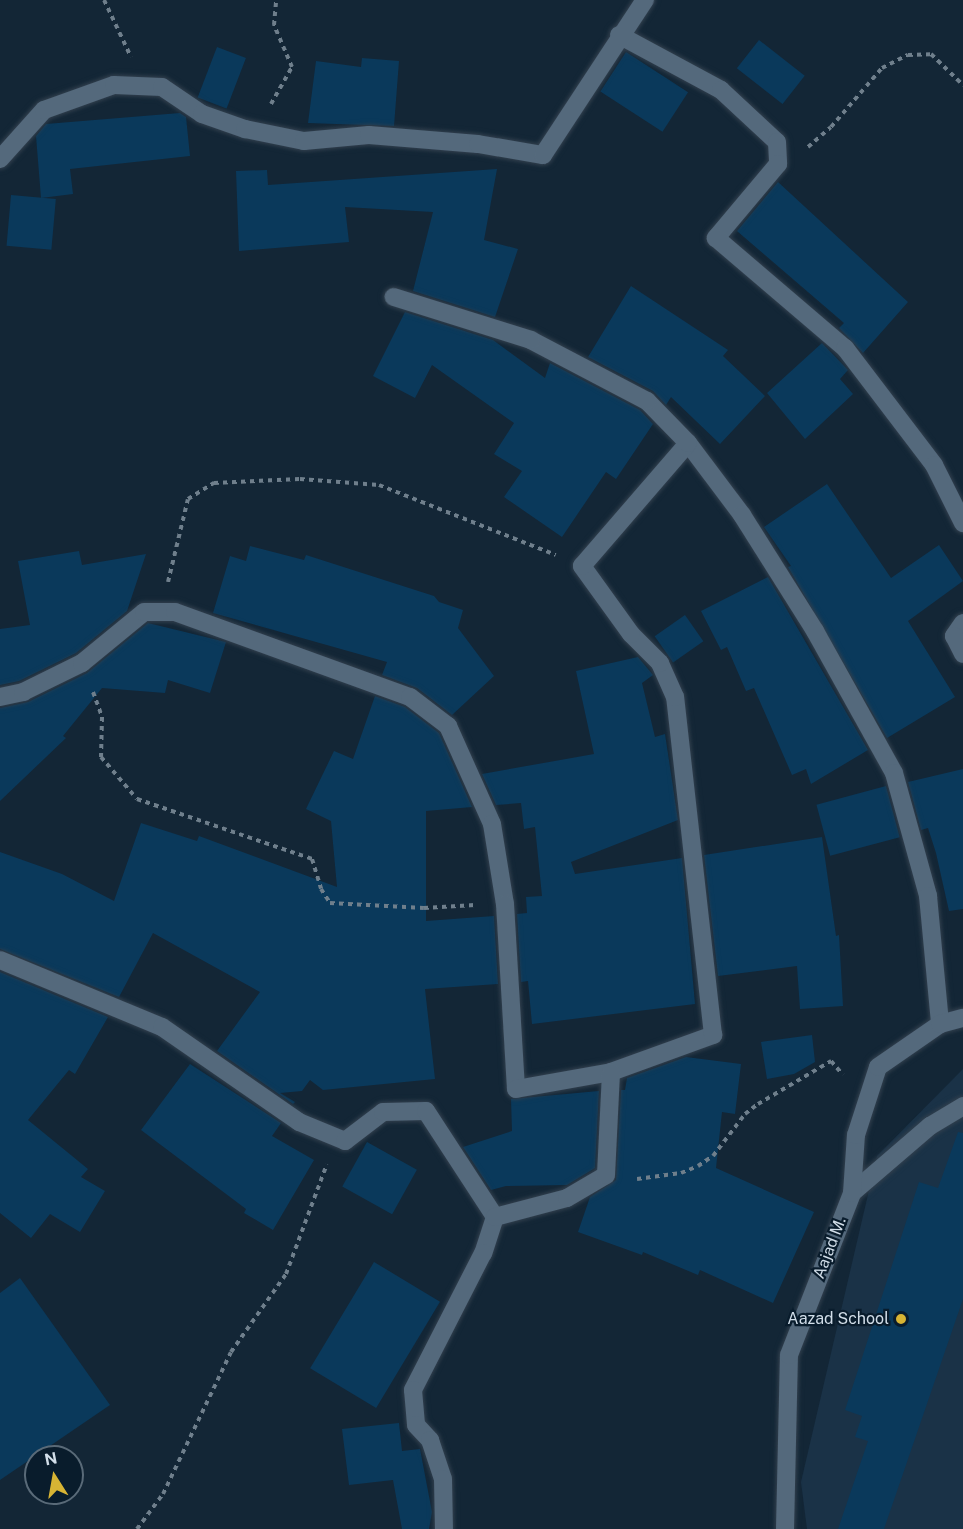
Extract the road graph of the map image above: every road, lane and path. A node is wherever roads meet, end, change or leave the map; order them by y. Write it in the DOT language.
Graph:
graph roads {
  1 [pos="104,0"];
  2 [pos="276,0"];
  3 [pos="645,0"];
  4 [pos="620,34"];
  5 [pos="114,85"];
  6 [pos="963,85"];
  7 [pos="245,129"];
  8 [pos="0,159"];
  9 [pos="778,164"];
  10 [pos="394,297"];
  11 [pos="688,443"];
  12 [pos="963,523"];
  13 [pos="582,566"];
  14 [pos="175,612"];
  15 [pos="963,623"];
  16 [pos="963,654"];
  17 [pos="82,663"];
  18 [pos="0,697"];
  19 [pos="505,904"];
  20 [pos="0,960"];
  21 [pos="963,1018"];
  22 [pos="940,1024"];
  23 [pos="611,1072"];
  24 [pos="870,1091"];
  25 [pos="963,1106"];
  26 [pos="345,1141"];
  27 [pos="606,1175"];
  28 [pos="852,1192"];
  29 [pos="495,1217"];
  30 [pos="137,1529"];
  31 [pos="444,1529"];
  32 [pos="785,1529"];
  1 -- 5 [label="path"];
  2 -- 7 [label="path"];
  3 -- 4 [label="street"];
  4 -- 7 [label="street"];
  4 -- 9 [label="street"];
  5 -- 7 [label="street"];
  5 -- 8 [label="street"];
  6 -- 9 [label="path"];
  9 -- 12 [label="street"];
  10 -- 11 [label="street"];
  11 -- 13 [label="street"];
  11 -- 22 [label="street"];
  13 -- 14 [label="path"];
  13 -- 23 [label="street"];
  14 -- 17 [label="street"];
  14 -- 19 [label="street"];
  15 -- 16 [label="street"];
  17 -- 18 [label="street"];
  17 -- 19 [label="path"];
  19 -- 23 [label="street"];
  20 -- 26 [label="street"];
  21 -- 22 [label="street, Aajad M."];
  22 -- 24 [label="street, Aajad M."];
  23 -- 27 [label="street"];
  24 -- 27 [label="path"];
  24 -- 28 [label="street, Aajad M."];
  25 -- 28 [label="street"];
  26 -- 29 [label="street"];
  26 -- 30 [label="path"];
  27 -- 29 [label="street"];
  28 -- 32 [label="street, Aajad M."];
  29 -- 31 [label="street"];
}
